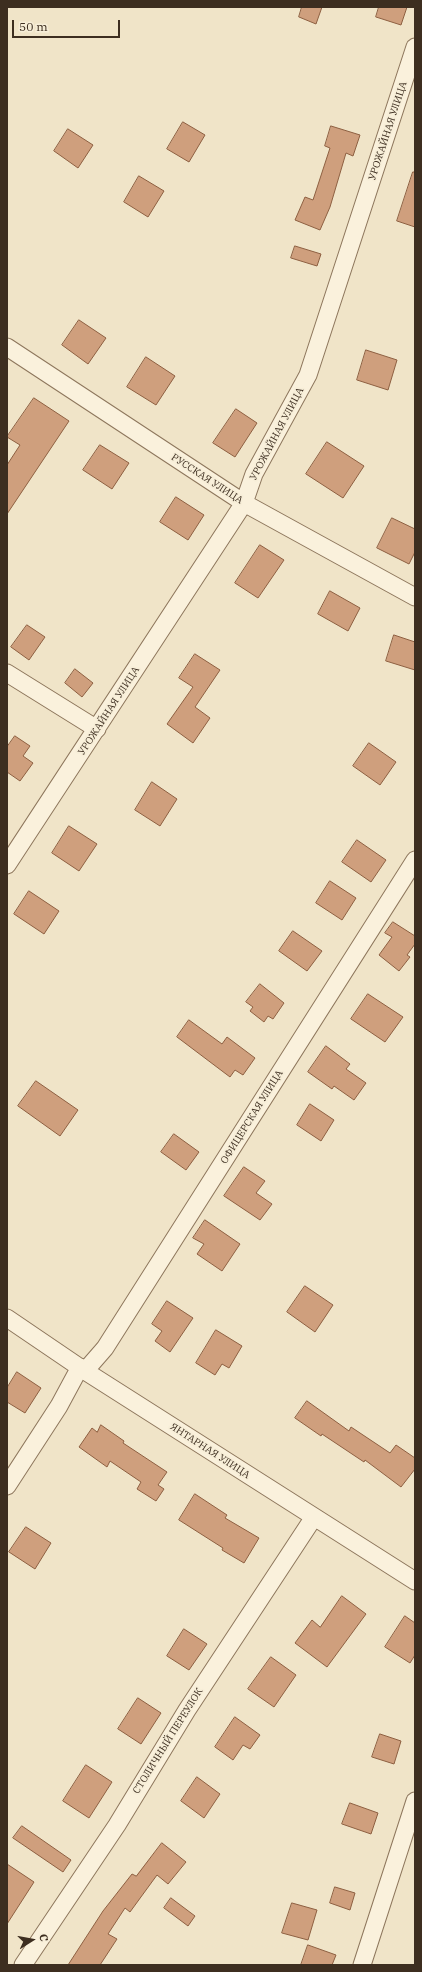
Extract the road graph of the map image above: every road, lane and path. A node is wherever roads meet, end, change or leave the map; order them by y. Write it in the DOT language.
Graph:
graph roads {
  1 [pos="415,47"];
  2 [pos="7,347"];
  3 [pos="244,503"];
  4 [pos="415,596"];
  5 [pos="7,673"];
  6 [pos="97,729"];
  7 [pos="415,860"];
  8 [pos="7,865"];
  9 [pos="7,1318"];
  10 [pos="82,1369"];
  11 [pos="7,1486"];
  12 [pos="314,1517"];
  13 [pos="415,1581"];
  14 [pos="415,1801"];
  15 [pos="23,1965"];
  16 [pos="362,1965"];
  1 -- 3 [label="street, УРОЖАЙНАЯ УЛИЦА"];
  2 -- 3 [label="street, РУССКАЯ УЛИЦА"];
  3 -- 4 [label="street, РУССКАЯ УЛИЦА"];
  3 -- 6 [label="street, УРОЖАЙНАЯ УЛИЦА"];
  5 -- 6 [label="street"];
  6 -- 8 [label="street, УРОЖАЙНАЯ УЛИЦА"];
  7 -- 10 [label="street, ОФИЦЕРСКАЯ УЛИЦА"];
  9 -- 10 [label="street, ЯНТАРНАЯ УЛИЦА"];
  10 -- 11 [label="street, ОФИЦЕРСКАЯ УЛИЦА"];
  10 -- 12 [label="street, ЯНТАРНАЯ УЛИЦА"];
  12 -- 13 [label="street, ЯНТАРНАЯ УЛИЦА"];
  12 -- 15 [label="street, СТОЛИЧНЫЙ ПЕРЕУЛОК"];
  14 -- 16 [label="street"];
}
